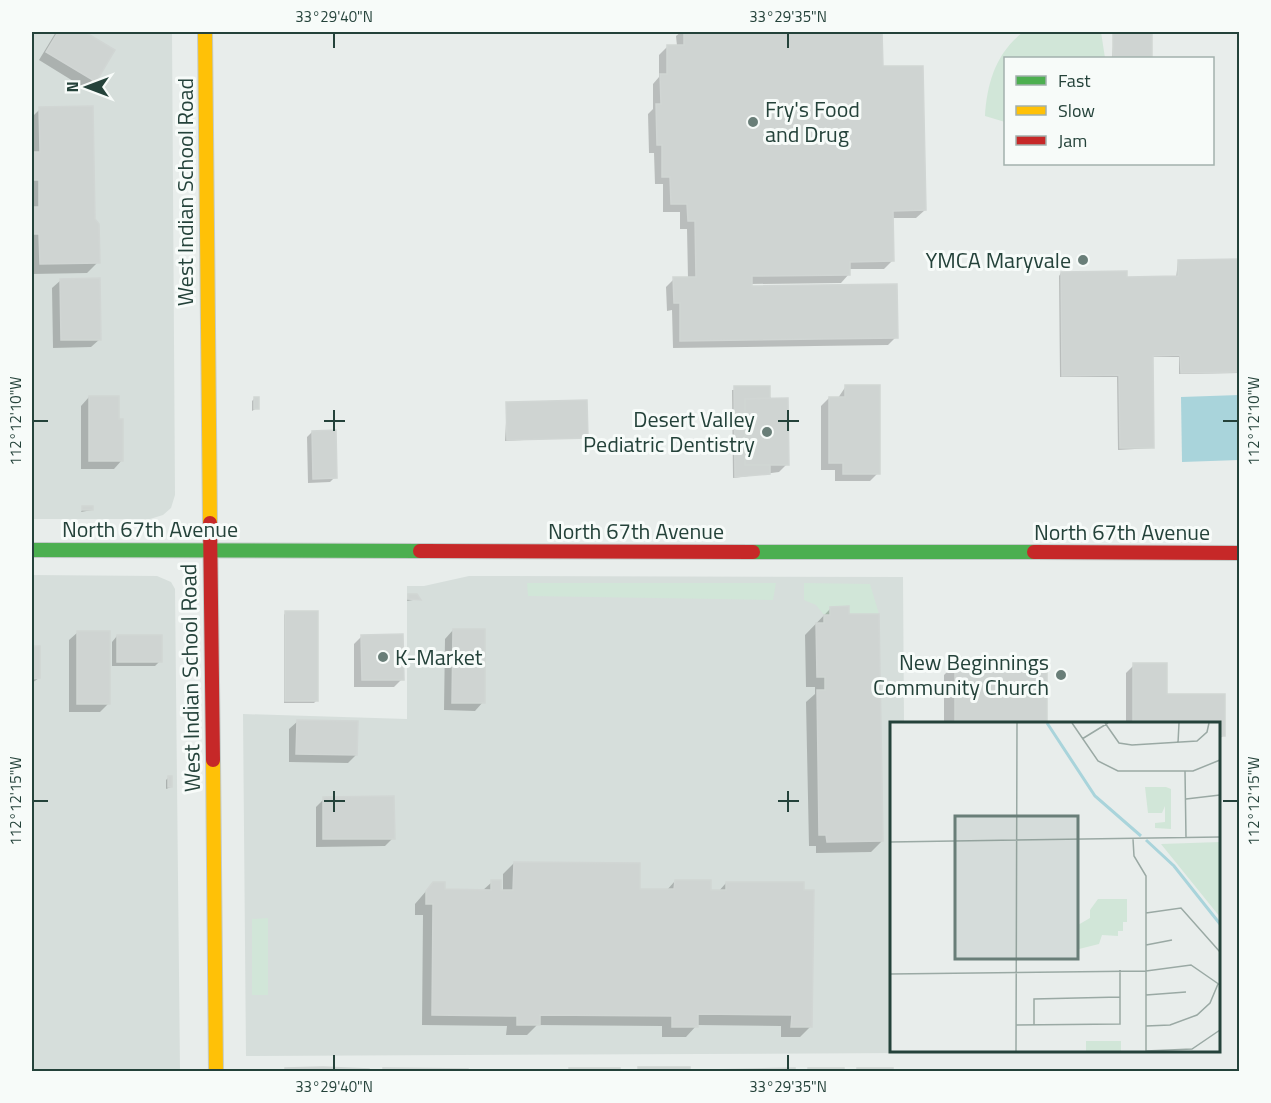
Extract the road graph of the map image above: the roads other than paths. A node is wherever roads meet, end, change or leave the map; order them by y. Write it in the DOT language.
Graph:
graph roads {
  1 [pos="205,32"];
  2 [pos="32,550"];
  3 [pos="209,550"];
  4 [pos="1239,553"];
  5 [pos="216,1071"];
  1 -- 3 [label="main road, West Indian School Road"];
  2 -- 3 [label="main road, North 67th Avenue"];
  3 -- 4 [label="main road, North 67th Avenue"];
  3 -- 5 [label="main road, West Indian School Road"];
}
